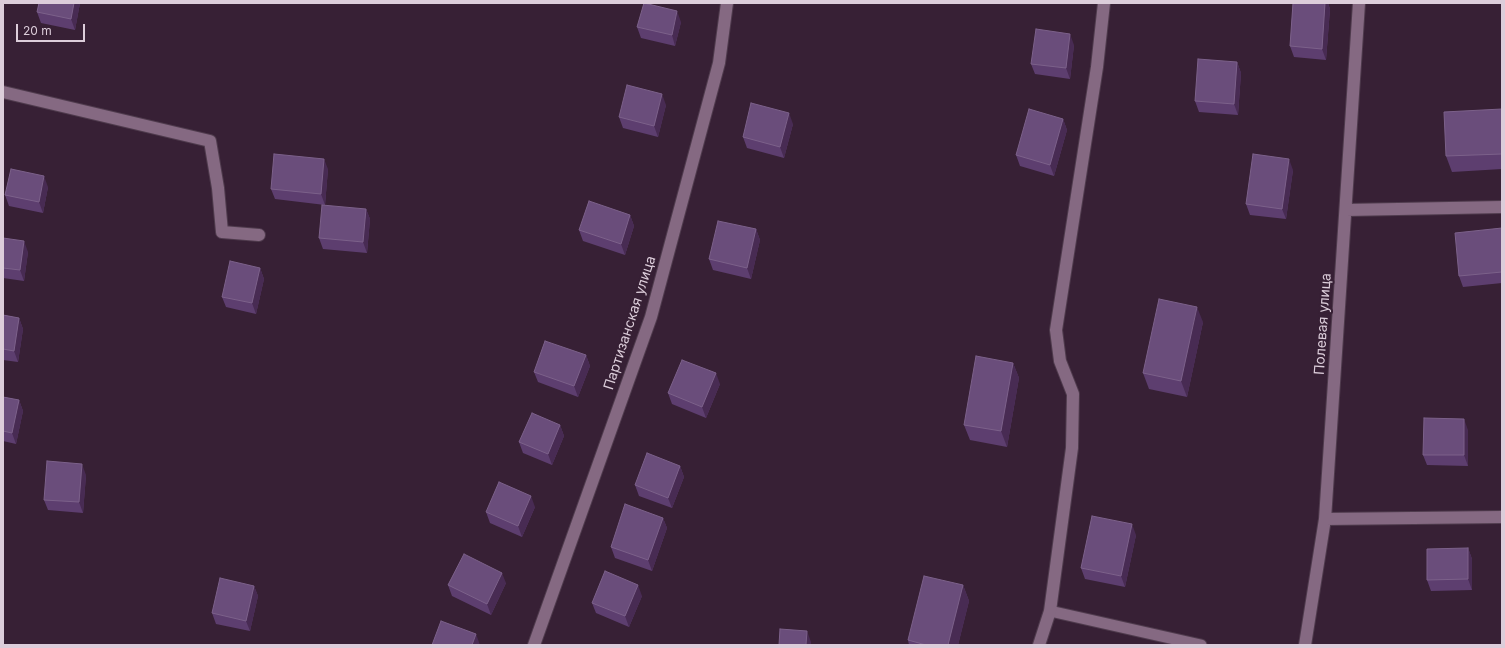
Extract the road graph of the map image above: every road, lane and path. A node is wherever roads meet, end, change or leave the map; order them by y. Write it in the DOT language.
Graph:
graph roads {
  1 [pos="727,3"];
  2 [pos="1104,3"];
  3 [pos="1359,3"];
  4 [pos="3,92"];
  5 [pos="1502,207"];
  6 [pos="1346,210"];
  7 [pos="259,235"];
  8 [pos="1502,517"];
  9 [pos="1325,519"];
  10 [pos="1050,611"];
  11 [pos="534,645"];
  12 [pos="1039,645"];
  13 [pos="1201,645"];
  14 [pos="1305,645"];
  1 -- 11 [label="street, Партизанская улица"];
  2 -- 10 [label="street"];
  3 -- 6 [label="street, Полевая улица"];
  4 -- 7 [label="street"];
  5 -- 6 [label="street"];
  6 -- 9 [label="street, Полевая улица"];
  8 -- 9 [label="street"];
  9 -- 14 [label="street, Полевая улица"];
  10 -- 12 [label="street"];
  10 -- 13 [label="lane"];
}
